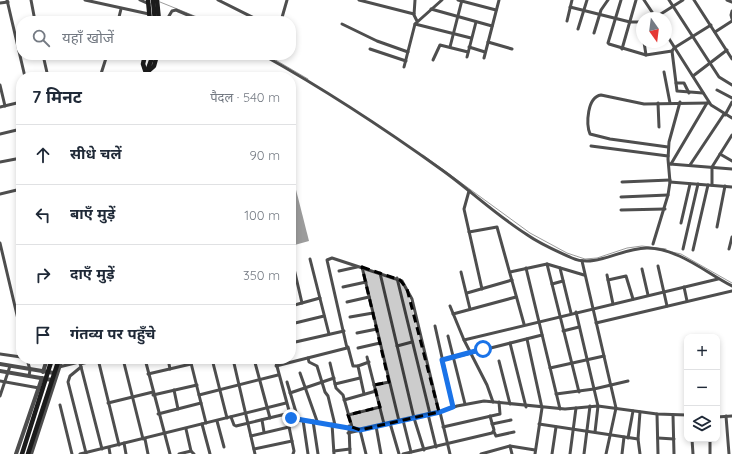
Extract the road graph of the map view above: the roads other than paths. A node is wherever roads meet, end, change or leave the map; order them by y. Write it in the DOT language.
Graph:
graph roads {
  1 [pos="31,0"];
  2 [pos="85,0"];
  3 [pos="140,0"];
  4 [pos="218,0"];
  5 [pos="287,0"];
  6 [pos="359,0"];
  7 [pos="384,0"];
  8 [pos="415,0"];
  9 [pos="442,0"];
  10 [pos="461,0"];
  11 [pos="499,0"];
  12 [pos="572,0"];
  13 [pos="586,0"];
  14 [pos="608,0"];
  15 [pos="621,0"];
  16 [pos="636,0"];
  17 [pos="644,0"];
  18 [pos="669,0"];
  19 [pos="683,0"];
  20 [pos="694,0"];
  21 [pos="727,0"];
  22 [pos="7,1"];
  23 [pos="366,1"];
  24 [pos="149,2"];
  25 [pos="157,2"];
  26 [pos="732,2"];
  27 [pos="0,3"];
  28 [pos="382,6"];
  29 [pos="673,6"];
  30 [pos="570,7"];
  31 [pos="121,9"];
  32 [pos="431,9"];
  33 [pos="496,10"];
  34 [pos="584,10"];
  35 [pos="652,12"];
  36 [pos="663,12"];
  37 [pos="732,12"];
  38 [pos="149,14"];
  39 [pos="414,14"];
  40 [pos="599,14"];
  41 [pos="34,16"];
  42 [pos="119,16"];
  43 [pos="153,16"];
  44 [pos="158,16"];
  45 [pos="169,16"];
  46 [pos="190,16"];
  47 [pos="250,16"];
  48 [pos="282,16"];
  49 [pos="458,17"];
  50 [pos="615,18"];
  51 [pos="732,20"];
  52 [pos="476,22"];
  53 [pos="567,22"];
  54 [pos="630,22"];
  55 [pos="636,22"];
  56 [pos="416,23"];
  57 [pos="342,24"];
  58 [pos="711,25"];
  59 [pos="492,26"];
  60 [pos="578,29"];
  61 [pos="715,32"];
  62 [pos="594,33"];
  63 [pos="454,34"];
  64 [pos="693,37"];
  65 [pos="472,38"];
  66 [pos="16,39"];
  67 [pos="488,42"];
  68 [pos="672,46"];
  69 [pos="450,47"];
  70 [pos="469,48"];
  71 [pos="645,48"];
  72 [pos="370,49"];
  73 [pos="512,49"];
  74 [pos="622,49"];
  75 [pos="674,50"];
  76 [pos="727,50"];
  77 [pos="408,52"];
  78 [pos="468,52"];
  79 [pos="485,52"];
  80 [pos="646,55"];
  81 [pos="467,57"];
  82 [pos="484,58"];
  83 [pos="732,59"];
  84 [pos="21,60"];
  85 [pos="44,60"];
  86 [pos="105,60"];
  87 [pos="144,60"];
  88 [pos="151,60"];
  89 [pos="156,60"];
  90 [pos="271,60"];
  91 [pos="433,60"];
  92 [pos="406,61"];
  93 [pos="710,63"];
  94 [pos="404,67"];
  95 [pos="24,72"];
  96 [pos="47,72"];
  97 [pos="102,72"];
  98 [pos="144,72"];
  99 [pos="146,72"];
  100 [pos="148,72"];
  101 [pos="290,72"];
  102 [pos="664,72"];
  103 [pos="296,76"];
  104 [pos="693,76"];
  105 [pos="676,83"];
  106 [pos="0,85"];
  107 [pos="732,85"];
  108 [pos="717,90"];
  109 [pos="689,93"];
  110 [pos="703,93"];
  111 [pos="732,98"];
  112 [pos="680,102"];
  113 [pos="732,102"];
  114 [pos="16,103"];
  115 [pos="658,103"];
  116 [pos="670,103"];
  117 [pos="708,103"];
  118 [pos="5,106"];
  119 [pos="0,107"];
  120 [pos="724,115"];
  121 [pos="732,118"];
  122 [pos="659,127"];
  123 [pos="16,130"];
  124 [pos="0,134"];
  125 [pos="732,135"];
  126 [pos="728,140"];
  127 [pos="732,143"];
  128 [pos="591,146"];
  129 [pos="668,147"];
  130 [pos="720,154"];
  131 [pos="668,156"];
  132 [pos="16,159"];
  133 [pos="732,161"];
  134 [pos="0,162"];
  135 [pos="670,164"];
  136 [pos="690,165"];
  137 [pos="712,167"];
  138 [pos="732,169"];
  139 [pos="670,181"];
  140 [pos="622,182"];
  141 [pos="690,184"];
  142 [pos="698,184"];
  143 [pos="710,185"];
  144 [pos="726,186"];
  145 [pos="732,187"];
  146 [pos="16,190"];
  147 [pos="469,191"];
  148 [pos="0,194"];
  149 [pos="668,195"];
  150 [pos="621,197"];
  151 [pos="665,208"];
  152 [pos="621,210"];
  153 [pos="681,223"];
  154 [pos="717,227"];
  155 [pos="469,232"];
  156 [pos="732,237"];
  157 [pos="0,243"];
  158 [pos="653,244"];
  159 [pos="683,249"];
  160 [pos="729,249"];
  161 [pos="693,250"];
  162 [pos="310,259"];
  163 [pos="582,261"];
  164 [pos="547,264"];
  165 [pos="658,266"];
  166 [pos="360,267"];
  167 [pos="526,268"];
  168 [pos="560,268"];
  169 [pos="642,269"];
  170 [pos="339,271"];
  171 [pos="461,272"];
  172 [pos="510,272"];
  173 [pos="380,273"];
  174 [pos="584,275"];
  175 [pos="607,275"];
  176 [pos="296,277"];
  177 [pos="397,278"];
  178 [pos="718,279"];
  179 [pos="512,280"];
  180 [pos="608,280"];
  181 [pos="563,281"];
  182 [pos="366,282"];
  183 [pos="552,284"];
  184 [pos="732,286"];
  185 [pos="342,287"];
  186 [pos="684,287"];
  187 [pos="482,289"];
  188 [pos="732,291"];
  189 [pos="664,292"];
  190 [pos="467,293"];
  191 [pos="648,295"];
  192 [pos="369,297"];
  193 [pos="516,297"];
  194 [pos="320,298"];
  195 [pos="633,299"];
  196 [pos="687,301"];
  197 [pos="347,302"];
  198 [pos="302,303"];
  199 [pos="613,304"];
  200 [pos="296,305"];
  201 [pos="450,306"];
  202 [pos="667,306"];
  203 [pos="470,309"];
  204 [pos="592,309"];
  205 [pos="16,311"];
  206 [pos="373,312"];
  207 [pos="576,312"];
  208 [pos="571,313"];
  209 [pos="454,314"];
  210 [pos="324,316"];
  211 [pos="559,316"];
  212 [pos="350,317"];
  213 [pos="539,321"];
  214 [pos="296,323"];
  215 [pos="596,323"];
  216 [pos="524,324"];
  217 [pos="435,326"];
  218 [pos="579,327"];
  219 [pos="377,329"];
  220 [pos="344,331"];
  221 [pos="563,331"];
  222 [pos="357,333"];
  223 [pos="329,334"];
  224 [pos="542,335"];
  225 [pos="448,336"];
  226 [pos="527,339"];
  227 [pos="296,340"];
  228 [pos="464,340"];
  229 [pos="412,342"];
  230 [pos="380,343"];
  231 [pos="510,343"];
  232 [pos="347,345"];
  233 [pos="397,346"];
  234 [pos="358,348"];
  235 [pos="470,352"];
  236 [pos="0,354"];
  237 [pos="16,356"];
  238 [pos="604,356"];
  239 [pos="368,357"];
  240 [pos="453,357"];
  241 [pos="308,358"];
  242 [pos="442,360"];
  243 [pos="586,360"];
  244 [pos="296,361"];
  245 [pos="499,361"];
  246 [pos="369,362"];
  247 [pos="330,363"];
  248 [pos="571,363"];
  249 [pos="0,364"];
  250 [pos="29,364"];
  251 [pos="47,364"];
  252 [pos="50,364"];
  253 [pos="57,364"];
  254 [pos="61,364"];
  255 [pos="75,364"];
  256 [pos="79,364"];
  257 [pos="80,364"];
  258 [pos="100,364"];
  259 [pos="124,364"];
  260 [pos="146,364"];
  261 [pos="169,364"];
  262 [pos="191,364"];
  263 [pos="213,364"];
  264 [pos="234,364"];
  265 [pos="255,364"];
  266 [pos="284,364"];
  267 [pos="10,366"];
  268 [pos="276,366"];
  269 [pos="358,366"];
  270 [pos="60,367"];
  271 [pos="550,368"];
  272 [pos="170,369"];
  273 [pos="30,370"];
  274 [pos="0,371"];
  275 [pos="8,372"];
  276 [pos="46,372"];
  277 [pos="54,373"];
  278 [pos="300,373"];
  279 [pos="148,374"];
  280 [pos="278,375"];
  281 [pos="29,376"];
  282 [pos="44,378"];
  283 [pos="334,378"];
  284 [pos="360,378"];
  285 [pos="52,380"];
  286 [pos="260,380"];
  287 [pos="628,381"];
  288 [pos="0,382"];
  289 [pos="5,382"];
  290 [pos="286,382"];
  291 [pos="322,382"];
  292 [pos="389,382"];
  293 [pos="335,384"];
  294 [pos="197,385"];
  295 [pos="240,385"];
  296 [pos="374,385"];
  297 [pos="611,385"];
  298 [pos="38,388"];
  299 [pos="306,388"];
  300 [pos="594,389"];
  301 [pos="174,390"];
  302 [pos="220,390"];
  303 [pos="376,391"];
  304 [pos="578,392"];
  305 [pos="153,393"];
  306 [pos="290,393"];
  307 [pos="199,394"];
  308 [pos="364,394"];
  309 [pos="556,394"];
  310 [pos="0,396"];
  311 [pos="132,397"];
  312 [pos="344,400"];
  313 [pos="493,402"];
  314 [pos="499,402"];
  315 [pos="108,403"];
  316 [pos="201,403"];
  317 [pos="286,403"];
  318 [pos="465,404"];
  319 [pos="510,404"];
  320 [pos="60,405"];
  321 [pos="590,406"];
  322 [pos="598,406"];
  323 [pos="380,407"];
  324 [pos="453,407"];
  325 [pos="526,407"];
  326 [pos="267,408"];
  327 [pos="542,408"];
  328 [pos="576,408"];
  329 [pos="616,408"];
  330 [pos="178,409"];
  331 [pos="560,409"];
  332 [pos="633,411"];
  333 [pos="439,412"];
  334 [pos="640,412"];
  335 [pos="246,413"];
  336 [pos="290,413"];
  337 [pos="158,414"];
  338 [pos="429,414"];
  339 [pos="657,414"];
  340 [pos="348,415"];
  341 [pos="673,415"];
  342 [pos="684,415"];
  343 [pos="490,416"];
  344 [pos="726,416"];
  345 [pos="732,416"];
  346 [pos="230,417"];
  347 [pos="720,417"];
  348 [pos="270,418"];
  349 [pos="291,418"];
  350 [pos="414,418"];
  351 [pos="298,419"];
  352 [pos="217,420"];
  353 [pos="262,420"];
  354 [pos="302,420"];
  355 [pos="401,420"];
  356 [pos="511,420"];
  357 [pos="313,421"];
  358 [pos="317,421"];
  359 [pos="390,423"];
  360 [pos="204,424"];
  361 [pos="248,424"];
  362 [pos="333,424"];
  363 [pos="384,424"];
  364 [pos="492,424"];
  365 [pos="539,424"];
  366 [pos="376,426"];
  367 [pos="289,427"];
  368 [pos="350,427"];
  369 [pos="443,427"];
  370 [pos="556,427"];
  371 [pos="186,429"];
  372 [pos="573,429"];
  373 [pos="360,430"];
  374 [pos="587,430"];
  375 [pos="264,432"];
  376 [pos="348,432"];
  377 [pos="494,432"];
  378 [pos="514,432"];
  379 [pos="595,432"];
  380 [pos="164,434"];
  381 [pos="609,435"];
  382 [pos="251,436"];
  383 [pos="626,438"];
  384 [pos="638,438"];
  385 [pos="658,438"];
  386 [pos="144,439"];
  387 [pos="674,439"];
  388 [pos="292,441"];
  389 [pos="692,442"];
  390 [pos="710,442"];
  391 [pos="124,443"];
  392 [pos="447,444"];
  393 [pos="119,445"];
  394 [pos="436,446"];
  395 [pos="510,446"];
  396 [pos="224,447"];
  397 [pos="109,448"];
  398 [pos="102,449"];
  399 [pos="254,449"];
  400 [pos="350,449"];
  401 [pos="424,450"];
  402 [pos="535,450"];
  403 [pos="191,451"];
  404 [pos="334,452"];
  405 [pos="411,452"];
  406 [pos="86,453"];
  407 [pos="491,453"];
  408 [pos="16,454"];
  409 [pos="22,454"];
  410 [pos="28,454"];
  411 [pos="32,454"];
  412 [pos="72,454"];
  413 [pos="80,454"];
  414 [pos="110,454"];
  415 [pos="126,454"];
  416 [pos="148,454"];
  417 [pos="170,454"];
  418 [pos="179,454"];
  419 [pos="194,454"];
  420 [pos="210,454"];
  421 [pos="254,454"];
  422 [pos="293,454"];
  423 [pos="308,454"];
  424 [pos="318,454"];
  425 [pos="350,454"];
  426 [pos="366,454"];
  427 [pos="381,454"];
  428 [pos="399,454"];
  429 [pos="403,454"];
  430 [pos="450,454"];
  431 [pos="481,454"];
  432 [pos="512,454"];
  433 [pos="535,454"];
  434 [pos="552,454"];
  435 [pos="570,454"];
  436 [pos="573,454"];
  437 [pos="584,454"];
  438 [pos="606,454"];
  439 [pos="622,454"];
  440 [pos="640,454"];
  441 [pos="658,454"];
  442 [pos="674,454"];
  443 [pos="693,454"];
  444 [pos="710,454"];
  445 [pos="729,454"];
  1 -- 41 [label="street"];
  2 -- 31 [label="street"];
  3 -- 24 [label="street"];
  4 -- 47 [label="street"];
  5 -- 48 [label="street"];
  6 -- 23 [label="street"];
  7 -- 28 [label="street"];
  8 -- 39 [label="street"];
  9 -- 32 [label="street"];
  10 -- 33 [label="street"];
  10 -- 49 [label="street"];
  11 -- 33 [label="street"];
  12 -- 30 [label="street"];
  13 -- 34 [label="street"];
  14 -- 40 [label="street"];
  15 -- 50 [label="street"];
  16 -- 54 [label="street"];
  17 -- 35 [label="street"];
  18 -- 29 [label="street"];
  19 -- 29 [label="street"];
  20 -- 58 [label="street"];
  21 -- 26 [label="street"];
  22 -- 27 [label="street"];
  22 -- 66 [label="street"];
  23 -- 28 [label="street"];
  24 -- 38 [label="main road"];
  24 -- 43 [label="main road"];
  25 -- 44 [label="main road"];
  28 -- 39 [label="street"];
  29 -- 36 [label="street"];
  29 -- 64 [label="street"];
  30 -- 34 [label="street"];
  30 -- 53 [label="street"];
  31 -- 38 [label="street"];
  31 -- 42 [label="street"];
  32 -- 49 [label="street"];
  32 -- 56 [label="street"];
  33 -- 59 [label="street"];
  34 -- 40 [label="street"];
  34 -- 60 [label="street"];
  37 -- 51 [label="street"];
  39 -- 56 [label="street"];
  40 -- 50 [label="street"];
  40 -- 62 [label="street"];
  45 -- 46 [label="street"];
  49 -- 52 [label="street"];
  49 -- 63 [label="street"];
  50 -- 54 [label="street"];
  50 -- 74 [label="street"];
  51 -- 61 [label="street"];
  52 -- 59 [label="street"];
  52 -- 65 [label="street"];
  54 -- 55 [label="street"];
  54 -- 74 [label="street"];
  56 -- 63 [label="street"];
  56 -- 77 [label="street"];
  57 -- 77 [label="street"];
  58 -- 61 [label="street"];
  58 -- 64 [label="street"];
  59 -- 67 [label="street"];
  61 -- 76 [label="street"];
  63 -- 65 [label="street"];
  63 -- 69 [label="street"];
  64 -- 75 [label="street"];
  64 -- 93 [label="street"];
  65 -- 70 [label="street"];
  67 -- 73 [label="street"];
  67 -- 79 [label="street"];
  68 -- 75 [label="street"];
  69 -- 78 [label="street"];
  69 -- 91 [label="street"];
  70 -- 78 [label="street"];
  70 -- 79 [label="street"];
  71 -- 80 [label="street"];
  72 -- 92 [label="street"];
  74 -- 80 [label="street"];
  75 -- 80 [label="street"];
  75 -- 104 [label="street"];
  75 -- 105 [label="street"];
  76 -- 83 [label="street"];
  76 -- 93 [label="street"];
  77 -- 92 [label="street"];
  78 -- 81 [label="street"];
  79 -- 82 [label="street"];
  84 -- 95 [label="street"];
  85 -- 96 [label="street"];
  86 -- 97 [label="street"];
  87 -- 98 [label="main road"];
  88 -- 99 [label="main road"];
  89 -- 100 [label="main road"];
  90 -- 101 [label="street"];
  92 -- 94 [label="street"];
  93 -- 104 [label="street"];
  93 -- 107 [label="street"];
  102 -- 116 [label="street"];
  103 -- 147 [label="street"];
  104 -- 110 [label="street"];
  105 -- 109 [label="street"];
  105 -- 109 [label="street"];
  106 -- 118 [label="street"];
  108 -- 111 [label="street"];
  109 -- 110 [label="street"];
  110 -- 117 [label="street"];
  112 -- 116 [label="street"];
  112 -- 117 [label="street"];
  112 -- 129 [label="street"];
  113 -- 120 [label="street"];
  114 -- 118 [label="street"];
  115 -- 116 [label="street"];
  115 -- 122 [label="street"];
  115 -- 129 [label="street"];
  117 -- 120 [label="street"];
  117 -- 135 [label="street"];
  118 -- 119 [label="street"];
  120 -- 121 [label="street"];
  120 -- 136 [label="street"];
  123 -- 124 [label="street"];
  125 -- 126 [label="street"];
  126 -- 127 [label="street"];
  126 -- 130 [label="street"];
  128 -- 131 [label="street"];
  129 -- 131 [label="street"];
  130 -- 133 [label="street"];
  130 -- 137 [label="street"];
  131 -- 135 [label="street"];
  132 -- 134 [label="street"];
  135 -- 136 [label="street"];
  135 -- 139 [label="street"];
  136 -- 137 [label="street"];
  137 -- 138 [label="street"];
  137 -- 143 [label="street"];
  139 -- 140 [label="street"];
  139 -- 141 [label="street"];
  139 -- 149 [label="street"];
  141 -- 142 [label="street"];
  141 -- 153 [label="street"];
  142 -- 143 [label="street"];
  142 -- 159 [label="street"];
  143 -- 144 [label="street"];
  143 -- 161 [label="street"];
  144 -- 145 [label="street"];
  144 -- 154 [label="street"];
  146 -- 148 [label="street"];
  147 -- 155 [label="street"];
  147 -- 163 [label="street"];
  149 -- 150 [label="street"];
  149 -- 151 [label="street"];
  151 -- 152 [label="street"];
  151 -- 158 [label="street"];
  155 -- 172 [label="street"];
  155 -- 187 [label="street"];
  156 -- 160 [label="street"];
  157 -- 205 [label="street"];
  162 -- 194 [label="street"];
  163 -- 174 [label="street"];
  163 -- 178 [label="street"];
  164 -- 167 [label="street"];
  164 -- 168 [label="street"];
  164 -- 183 [label="street"];
  165 -- 189 [label="street"];
  166 -- 170 [label="street"];
  166 -- 173 [label="street"];
  166 -- 182 [label="street"];
  166 -- 220 [label="street"];
  167 -- 172 [label="street"];
  167 -- 213 [label="street"];
  168 -- 174 [label="street"];
  168 -- 181 [label="street"];
  169 -- 191 [label="street"];
  171 -- 190 [label="street"];
  172 -- 179 [label="street"];
  173 -- 177 [label="street"];
  173 -- 233 [label="street"];
  174 -- 204 [label="street"];
  175 -- 180 [label="street"];
  176 -- 198 [label="street"];
  177 -- 229 [label="street"];
  177 -- 333 [label="street"];
  178 -- 184 [label="street"];
  178 -- 186 [label="street"];
  179 -- 187 [label="street"];
  179 -- 193 [label="street"];
  180 -- 195 [label="street"];
  180 -- 199 [label="street"];
  181 -- 183 [label="street"];
  181 -- 208 [label="street"];
  182 -- 185 [label="street"];
  182 -- 192 [label="street"];
  183 -- 211 [label="street"];
  186 -- 189 [label="street"];
  186 -- 196 [label="street"];
  187 -- 190 [label="street"];
  188 -- 196 [label="street"];
  189 -- 191 [label="street"];
  189 -- 202 [label="street"];
  190 -- 203 [label="street"];
  191 -- 195 [label="street"];
  192 -- 197 [label="street"];
  192 -- 206 [label="street"];
  193 -- 203 [label="street"];
  193 -- 216 [label="street"];
  194 -- 198 [label="street"];
  194 -- 210 [label="street"];
  195 -- 199 [label="street"];
  196 -- 202 [label="street"];
  198 -- 200 [label="street"];
  199 -- 204 [label="street"];
  201 -- 209 [label="street"];
  202 -- 215 [label="street"];
  203 -- 209 [label="street"];
  204 -- 207 [label="street"];
  204 -- 215 [label="street"];
  206 -- 212 [label="street"];
  206 -- 219 [label="street"];
  207 -- 208 [label="street"];
  207 -- 218 [label="street"];
  208 -- 211 [label="street"];
  209 -- 228 [label="street"];
  210 -- 214 [label="street"];
  210 -- 223 [label="street"];
  211 -- 213 [label="street"];
  211 -- 221 [label="street"];
  213 -- 216 [label="street"];
  213 -- 224 [label="street"];
  215 -- 238 [label="street"];
  216 -- 228 [label="street"];
  217 -- 242 [label="street"];
  218 -- 221 [label="street"];
  218 -- 243 [label="street"];
  219 -- 222 [label="street"];
  219 -- 230 [label="street"];
  220 -- 223 [label="street"];
  220 -- 232 [label="street"];
  221 -- 248 [label="street"];
  223 -- 227 [label="street"];
  224 -- 226 [label="street"];
  224 -- 271 [label="street"];
  225 -- 240 [label="street"];
  226 -- 231 [label="street"];
  226 -- 327 [label="street"];
  228 -- 235 [label="street"];
  229 -- 233 [label="street"];
  229 -- 338 [label="street"];
  230 -- 234 [label="street"];
  230 -- 292 [label="street"];
  231 -- 235 [label="street"];
  231 -- 325 [label="street"];
  232 -- 241 [label="street"];
  232 -- 269 [label="street"];
  233 -- 350 [label="street"];
  235 -- 240 [label="street"];
  235 -- 313 [label="street"];
  236 -- 237 [label="street"];
  238 -- 243 [label="street"];
  238 -- 297 [label="street"];
  239 -- 246 [label="street"];
  240 -- 242 [label="street"];
  240 -- 318 [label="street"];
  241 -- 244 [label="street"];
  241 -- 291 [label="street"];
  242 -- 324 [label="street"];
  243 -- 248 [label="street"];
  243 -- 300 [label="street"];
  245 -- 319 [label="street"];
  246 -- 269 [label="street"];
  246 -- 296 [label="street"];
  247 -- 283 [label="street"];
  248 -- 271 [label="street"];
  248 -- 304 [label="street"];
  249 -- 267 [label="street"];
  250 -- 273 [label="street"];
  251 -- 276 [label="street"];
  252 -- 276 [label="main road"];
  253 -- 277 [label="main road"];
  254 -- 270 [label="street"];
  255 -- 270 [label="street"];
  256 -- 406 [label="street"];
  257 -- 398 [label="street"];
  258 -- 315 [label="street"];
  259 -- 311 [label="street"];
  260 -- 279 [label="street"];
  261 -- 272 [label="street"];
  262 -- 272 [label="street"];
  262 -- 294 [label="street"];
  263 -- 302 [label="street"];
  264 -- 295 [label="street"];
  265 -- 286 [label="street"];
  266 -- 268 [label="street"];
  267 -- 273 [label="street"];
  267 -- 275 [label="street"];
  268 -- 280 [label="street"];
  269 -- 284 [label="street"];
  270 -- 411 [label="street"];
  271 -- 309 [label="street"];
  272 -- 279 [label="street"];
  273 -- 276 [label="street"];
  273 -- 281 [label="street"];
  274 -- 275 [label="street"];
  275 -- 281 [label="street"];
  275 -- 289 [label="street"];
  276 -- 277 [label="street"];
  276 -- 282 [label="main road"];
  277 -- 285 [label="main road"];
  278 -- 299 [label="street"];
  279 -- 305 [label="street"];
  280 -- 286 [label="street"];
  280 -- 317 [label="street"];
  281 -- 282 [label="street"];
  282 -- 285 [label="street"];
  282 -- 298 [label="street"];
  282 -- 409 [label="main road"];
  283 -- 291 [label="street"];
  283 -- 293 [label="street"];
  284 -- 293 [label="street"];
  284 -- 308 [label="street"];
  285 -- 410 [label="main road"];
  286 -- 295 [label="street"];
  286 -- 326 [label="street"];
  287 -- 297 [label="street"];
  288 -- 289 [label="street"];
  289 -- 298 [label="street"];
  289 -- 310 [label="street"];
  290 -- 306 [label="street"];
  291 -- 299 [label="street"];
  291 -- 362 [label="street"];
  292 -- 296 [label="street"];
  292 -- 355 [label="street"];
  293 -- 312 [label="street"];
  294 -- 301 [label="street"];
  294 -- 307 [label="street"];
  295 -- 302 [label="street"];
  295 -- 335 [label="street"];
  296 -- 303 [label="street"];
  297 -- 300 [label="street"];
  297 -- 329 [label="street"];
  298 -- 408 [label="street"];
  299 -- 306 [label="street"];
  299 -- 358 [label="street"];
  300 -- 304 [label="street"];
  300 -- 322 [label="street"];
  301 -- 305 [label="street"];
  301 -- 330 [label="street"];
  302 -- 307 [label="street"];
  302 -- 346 [label="street"];
  303 -- 308 [label="street"];
  303 -- 323 [label="street"];
  304 -- 309 [label="street"];
  305 -- 311 [label="street"];
  305 -- 337 [label="street"];
  306 -- 351 [label="street"];
  307 -- 316 [label="street"];
  308 -- 312 [label="street"];
  309 -- 331 [label="street"];
  311 -- 315 [label="street"];
  311 -- 386 [label="street"];
  312 -- 340 [label="street"];
  313 -- 314 [label="street"];
  313 -- 318 [label="street"];
  314 -- 319 [label="street"];
  314 -- 343 [label="street"];
  315 -- 393 [label="street"];
  316 -- 330 [label="street"];
  316 -- 360 [label="street"];
  317 -- 326 [label="street"];
  317 -- 336 [label="street"];
  318 -- 324 [label="street"];
  319 -- 325 [label="street"];
  320 -- 412 [label="street"];
  321 -- 322 [label="street"];
  321 -- 328 [label="street"];
  321 -- 374 [label="street"];
  322 -- 329 [label="street"];
  322 -- 379 [label="street"];
  323 -- 340 [label="street"];
  323 -- 363 [label="street"];
  324 -- 333 [label="street"];
  325 -- 327 [label="street"];
  326 -- 335 [label="street"];
  326 -- 348 [label="street"];
  327 -- 331 [label="street"];
  327 -- 365 [label="street"];
  328 -- 331 [label="street"];
  328 -- 372 [label="street"];
  329 -- 332 [label="street"];
  329 -- 381 [label="street"];
  330 -- 337 [label="street"];
  332 -- 334 [label="street"];
  332 -- 383 [label="street"];
  333 -- 338 [label="street"];
  333 -- 369 [label="street"];
  334 -- 339 [label="street"];
  334 -- 384 [label="street"];
  335 -- 346 [label="street"];
  335 -- 361 [label="street"];
  336 -- 348 [label="street"];
  336 -- 349 [label="street"];
  337 -- 380 [label="street"];
  338 -- 350 [label="street"];
  338 -- 394 [label="street"];
  339 -- 341 [label="street"];
  339 -- 385 [label="street"];
  340 -- 368 [label="street"];
  341 -- 342 [label="street"];
  341 -- 387 [label="street"];
  343 -- 364 [label="street"];
  343 -- 369 [label="street"];
  344 -- 345 [label="street"];
  344 -- 347 [label="street"];
  344 -- 445 [label="street"];
  346 -- 352 [label="street"];
  346 -- 361 [label="street"];
  348 -- 353 [label="street"];
  349 -- 351 [label="street"];
  349 -- 367 [label="street"];
  350 -- 355 [label="street"];
  350 -- 401 [label="street"];
  351 -- 354 [label="street"];
  352 -- 360 [label="street"];
  352 -- 396 [label="street"];
  353 -- 361 [label="street"];
  353 -- 375 [label="street"];
  354 -- 357 [label="street"];
  354 -- 423 [label="street"];
  355 -- 359 [label="street"];
  355 -- 405 [label="street"];
  356 -- 364 [label="street"];
  357 -- 358 [label="street"];
  357 -- 424 [label="street"];
  358 -- 362 [label="street"];
  359 -- 363 [label="street"];
  359 -- 428 [label="street"];
  360 -- 371 [label="street"];
  360 -- 420 [label="street"];
  361 -- 382 [label="street"];
  362 -- 368 [label="street"];
  362 -- 404 [label="street"];
  363 -- 366 [label="street"];
  364 -- 377 [label="street"];
  365 -- 370 [label="street"];
  365 -- 402 [label="street"];
  366 -- 373 [label="street"];
  366 -- 427 [label="street"];
  367 -- 375 [label="street"];
  367 -- 388 [label="street"];
  368 -- 373 [label="street"];
  368 -- 376 [label="street"];
  369 -- 392 [label="street"];
  370 -- 372 [label="street"];
  370 -- 434 [label="street"];
  371 -- 380 [label="street"];
  371 -- 403 [label="street"];
  372 -- 374 [label="street"];
  372 -- 435 [label="street"];
  373 -- 376 [label="street"];
  373 -- 426 [label="street"];
  374 -- 379 [label="street"];
  374 -- 437 [label="street"];
  375 -- 382 [label="street"];
  376 -- 400 [label="street"];
  377 -- 378 [label="street"];
  377 -- 392 [label="street"];
  379 -- 381 [label="street"];
  380 -- 386 [label="street"];
  380 -- 417 [label="street"];
  381 -- 383 [label="street"];
  381 -- 438 [label="street"];
  382 -- 399 [label="street"];
  383 -- 384 [label="street"];
  383 -- 439 [label="street"];
  384 -- 440 [label="street"];
  385 -- 387 [label="street"];
  385 -- 441 [label="street"];
  386 -- 391 [label="street"];
  386 -- 416 [label="street"];
  387 -- 442 [label="street"];
  388 -- 399 [label="street"];
  388 -- 422 [label="street"];
  389 -- 443 [label="street"];
  390 -- 444 [label="street"];
  391 -- 393 [label="street"];
  391 -- 415 [label="street"];
  392 -- 394 [label="street"];
  392 -- 430 [label="street"];
  393 -- 397 [label="street"];
  394 -- 401 [label="street"];
  395 -- 402 [label="street"];
  395 -- 407 [label="street"];
  395 -- 432 [label="street"];
  397 -- 398 [label="street"];
  397 -- 414 [label="street"];
  398 -- 406 [label="street"];
  399 -- 421 [label="street"];
  400 -- 404 [label="street"];
  400 -- 425 [label="street"];
  401 -- 405 [label="street"];
  402 -- 433 [label="street"];
  403 -- 418 [label="street"];
  403 -- 419 [label="street"];
  405 -- 429 [label="street"];
  406 -- 413 [label="street"];
  407 -- 431 [label="street"];
  435 -- 436 [label="street"];
}
